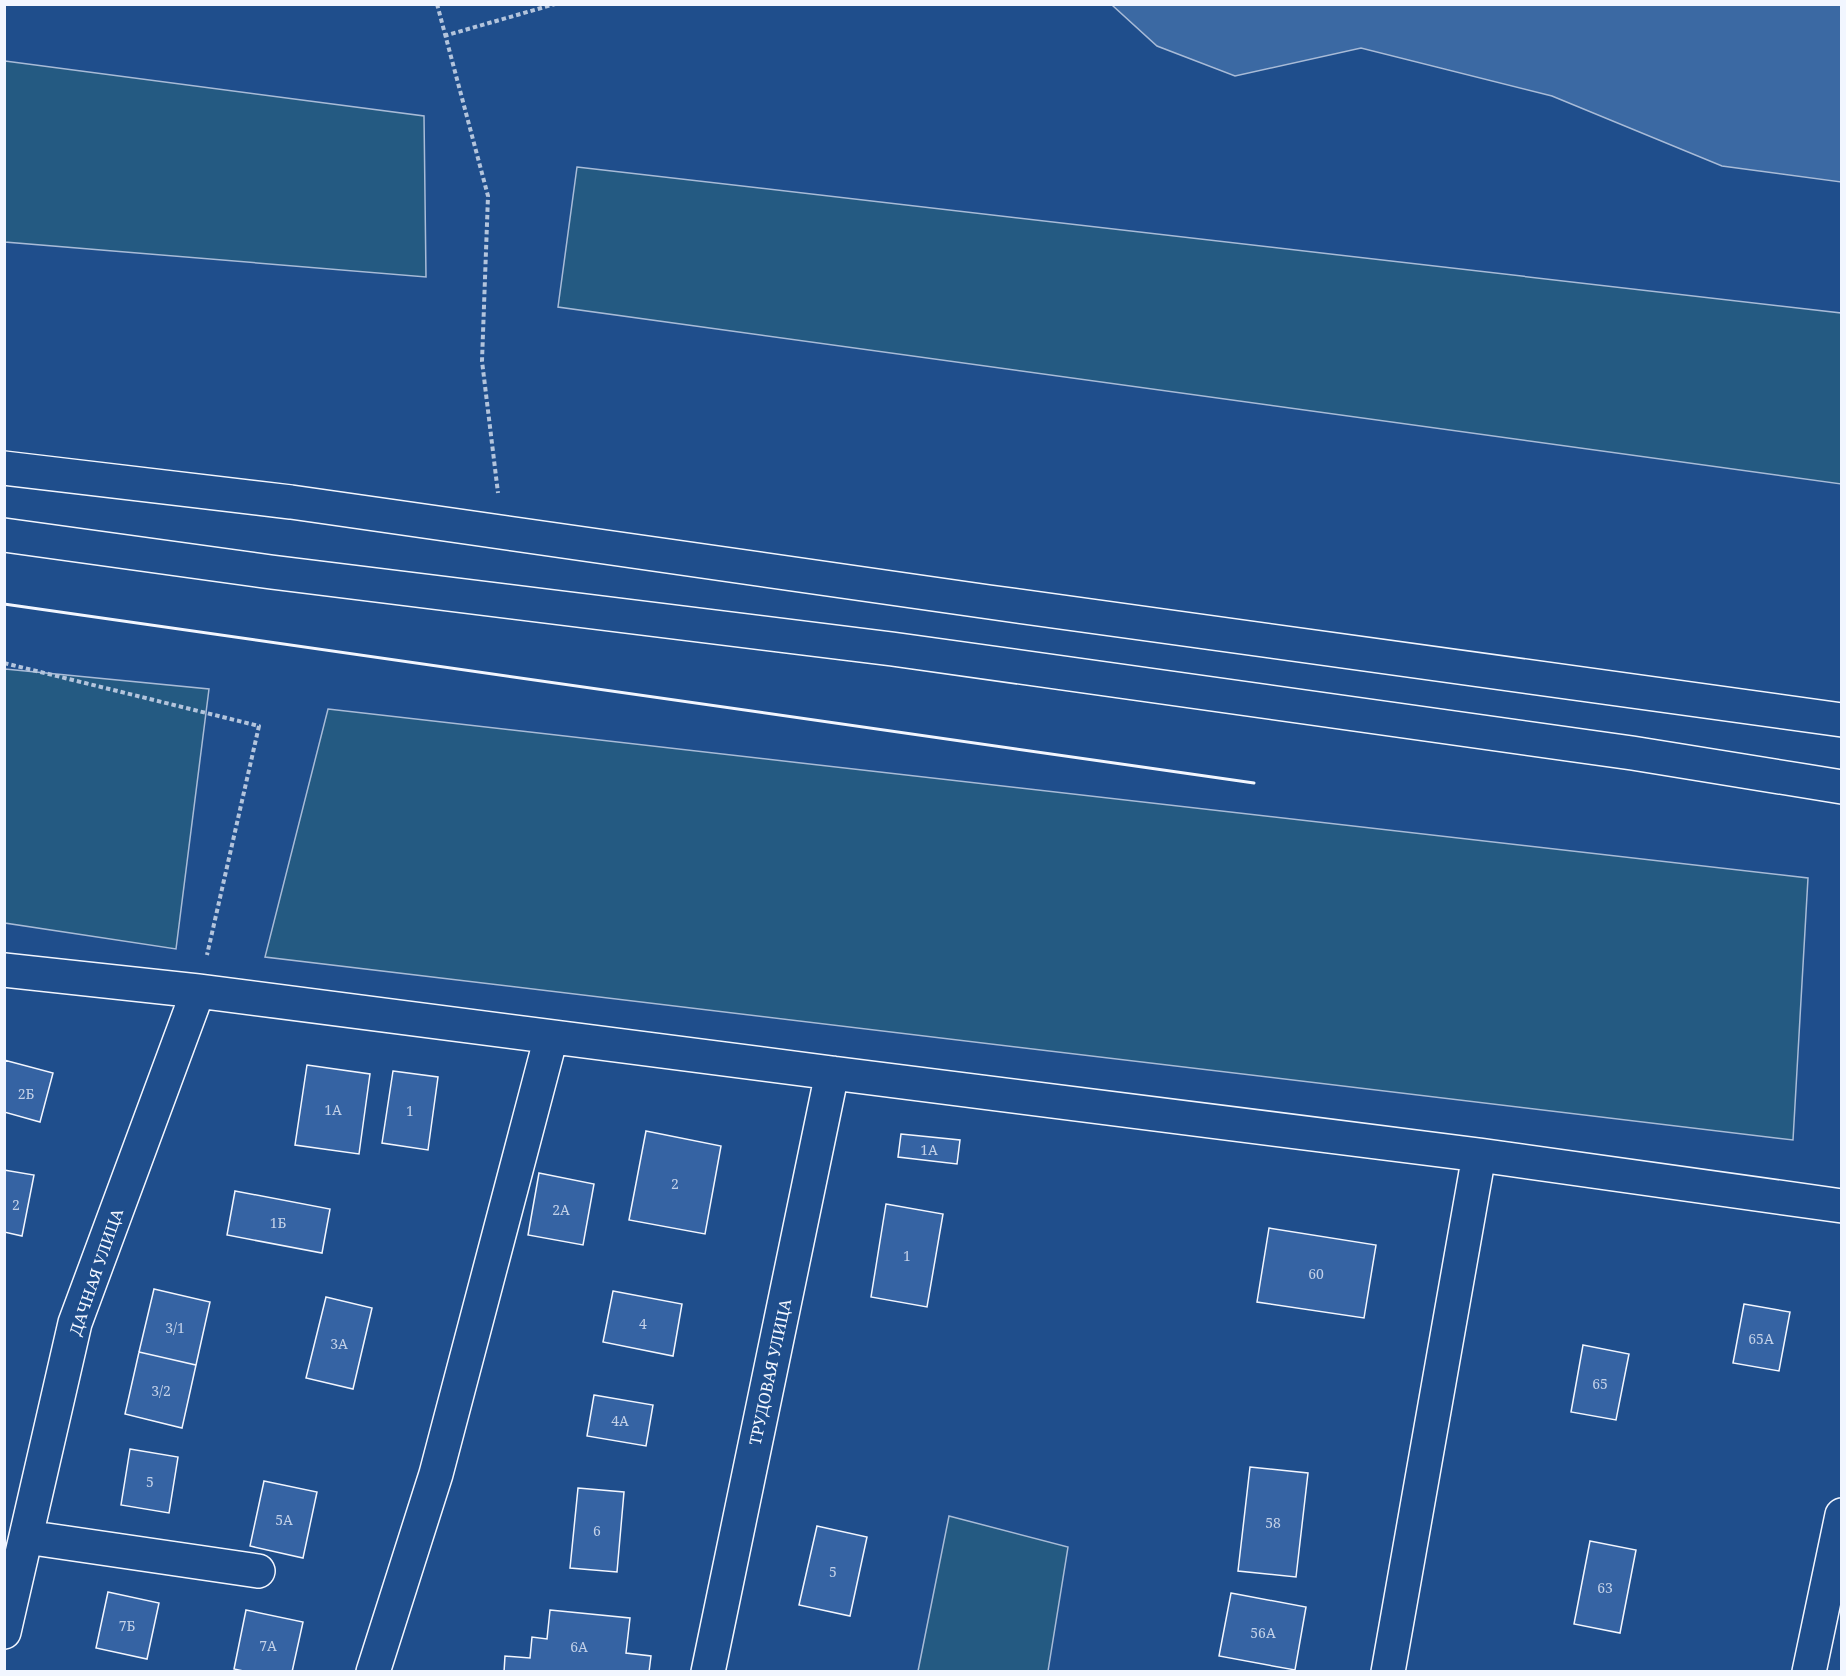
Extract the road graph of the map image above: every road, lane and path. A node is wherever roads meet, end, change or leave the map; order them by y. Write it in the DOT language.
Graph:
graph roads {
  1 [pos="437,4"];
  2 [pos="555,4"];
  3 [pos="444,36"];
  4 [pos="4,468"];
  5 [pos="503,533"];
  6 [pos="4,535"];
  7 [pos="4,663"];
  8 [pos="1842,720"];
  9 [pos="1842,787"];
  10 [pos="4,970"];
  11 [pos="198,991"];
  12 [pos="551,1037"];
  13 [pos="832,1073"];
  14 [pos="1479,1155"];
  15 [pos="1842,1206"];
  16 [pos="1842,1515"];
  17 [pos="26,1537"];
  18 [pos="258,1570"];
  19 [pos="4,1632"];
  20 [pos="373,1671"];
  21 [pos="708,1671"];
  22 [pos="1389,1671"];
  23 [pos="1809,1671"];
  1 -- 3 [label="path"];
  2 -- 3 [label="path"];
  3 -- 5 [label="path"];
  4 -- 5 [label="street"];
  5 -- 8 [label="street"];
  6 -- 9 [label="street"];
  7 -- 11 [label="path"];
  10 -- 11 [label="street"];
  11 -- 12 [label="street"];
  11 -- 17 [label="street, ДАЧНАЯ УЛИЦА"];
  12 -- 13 [label="street"];
  12 -- 20 [label="street"];
  13 -- 14 [label="street"];
  13 -- 21 [label="street, ТРУДОВАЯ УЛИЦА"];
  14 -- 15 [label="street"];
  14 -- 22 [label="street"];
  16 -- 23 [label="street"];
  17 -- 18 [label="street"];
  17 -- 19 [label="street, ДАЧНАЯ УЛИЦА"];
}
